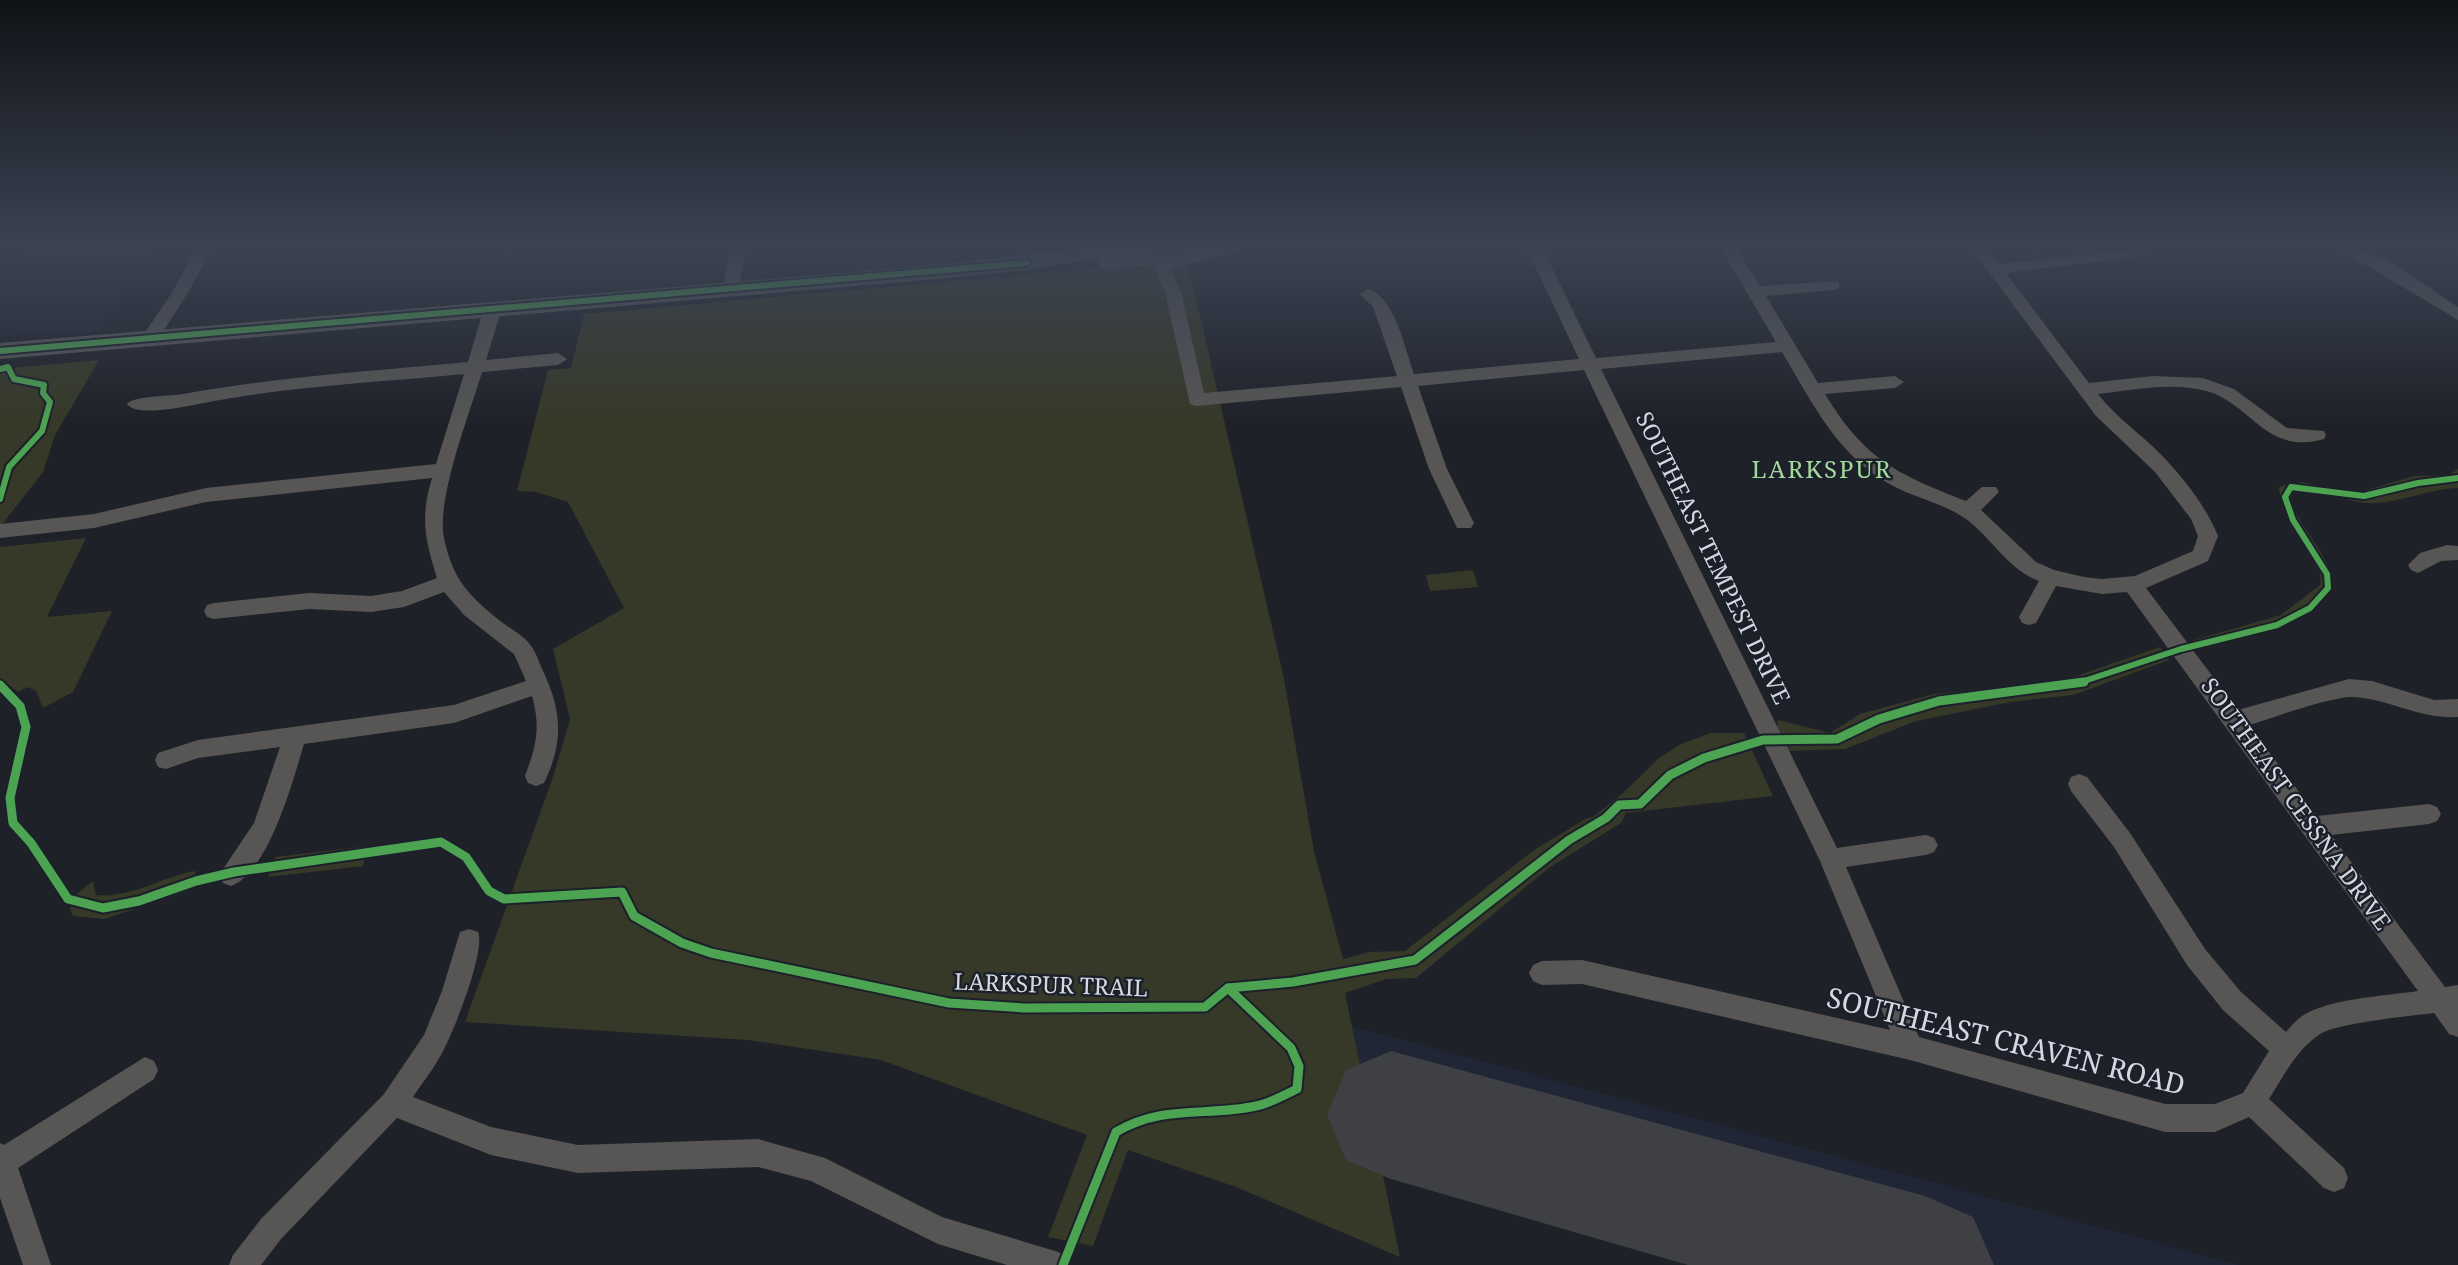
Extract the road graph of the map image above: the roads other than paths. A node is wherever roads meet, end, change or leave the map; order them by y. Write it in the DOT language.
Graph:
graph roads {
  1 [pos="171,306"];
  2 [pos="546,306"];
  3 [pos="1176,306"];
  4 [pos="1381,306"];
  5 [pos="1563,306"];
  6 [pos="1764,306"];
  7 [pos="2023,306"];
  8 [pos="492,311"];
  9 [pos="149,340"];
  10 [pos="1789,346"];
  11 [pos="0,351"];
  12 [pos="558,359"];
  13 [pos="1591,363"];
  14 [pos="474,368"];
  15 [pos="1409,381"];
  16 [pos="1895,382"];
  17 [pos="1814,389"];
  18 [pos="2086,389"];
  19 [pos="136,404"];
  20 [pos="2317,435"];
  21 [pos="443,470"];
  22 [pos="1989,492"];
  23 [pos="1968,510"];
  24 [pos="1464,523"];
  25 [pos="0,531"];
  26 [pos="2458,553"];
  27 [pos="2418,565"];
  28 [pos="2051,577"];
  29 [pos="448,582"];
  30 [pos="2133,585"];
  31 [pos="214,611"];
  32 [pos="2029,617"];
  33 [pos="539,685"];
  34 [pos="2458,708"];
  35 [pos="2235,720"];
  36 [pos="295,736"];
  37 [pos="166,760"];
  38 [pos="536,776"];
  39 [pos="2079,784"];
  40 [pos="2429,814"];
  41 [pos="2312,827"];
  42 [pos="1926,845"];
  43 [pos="1831,859"];
  44 [pos="231,875"];
  45 [pos="469,940"];
  46 [pos="1542,974"];
  47 [pos="2449,998"];
  48 [pos="2458,1025"];
  49 [pos="1910,1047"];
  50 [pos="2286,1049"];
  51 [pos="145,1070"];
  52 [pos="2252,1102"];
  53 [pos="393,1103"];
  54 [pos="2,1160"];
  55 [pos="2334,1178"];
  56 [pos="37,1265"];
  57 [pos="243,1265"];
  58 [pos="1055,1265"];
  1 -- 9 [label="street"];
  2 -- 8 [label="main road"];
  3 -- 15 [label="street"];
  4 -- 15 [label="street"];
  5 -- 13 [label="street, SOUTHEAST TEMPEST DRIVE"];
  6 -- 10 [label="street"];
  7 -- 18 [label="street"];
  8 -- 9 [label="main road"];
  8 -- 14 [label="street"];
  9 -- 11 [label="main road"];
  10 -- 13 [label="street"];
  10 -- 17 [label="street"];
  12 -- 14 [label="street"];
  13 -- 15 [label="street"];
  13 -- 43 [label="street, SOUTHEAST TEMPEST DRIVE"];
  14 -- 19 [label="street"];
  14 -- 21 [label="street"];
  15 -- 24 [label="street"];
  16 -- 17 [label="street"];
  17 -- 23 [label="street"];
  18 -- 20 [label="street"];
  18 -- 30 [label="street"];
  21 -- 25 [label="street"];
  21 -- 29 [label="street"];
  22 -- 23 [label="street"];
  23 -- 28 [label="street"];
  26 -- 27 [label="street"];
  28 -- 30 [label="street"];
  28 -- 32 [label="street"];
  29 -- 31 [label="street"];
  29 -- 33 [label="street"];
  30 -- 35 [label="street, SOUTHEAST CESSNA DRIVE"];
  33 -- 36 [label="street"];
  33 -- 38 [label="street"];
  34 -- 35 [label="street"];
  35 -- 41 [label="street, SOUTHEAST CESSNA DRIVE"];
  36 -- 37 [label="street"];
  36 -- 44 [label="street"];
  39 -- 50 [label="street"];
  40 -- 41 [label="street"];
  41 -- 47 [label="street, SOUTHEAST CESSNA DRIVE"];
  42 -- 43 [label="street"];
  43 -- 49 [label="street, SOUTHEAST TEMPEST DRIVE"];
  45 -- 53 [label="street"];
  46 -- 49 [label="street, SOUTHEAST CRAVEN ROAD"];
  47 -- 48 [label="street, SOUTHEAST CESSNA DRIVE"];
  47 -- 50 [label="street"];
  49 -- 52 [label="street, SOUTHEAST CRAVEN ROAD"];
  50 -- 52 [label="street"];
  51 -- 54 [label="street"];
  52 -- 55 [label="street"];
  53 -- 57 [label="street"];
  53 -- 58 [label="street"];
  54 -- 56 [label="street"];
}
